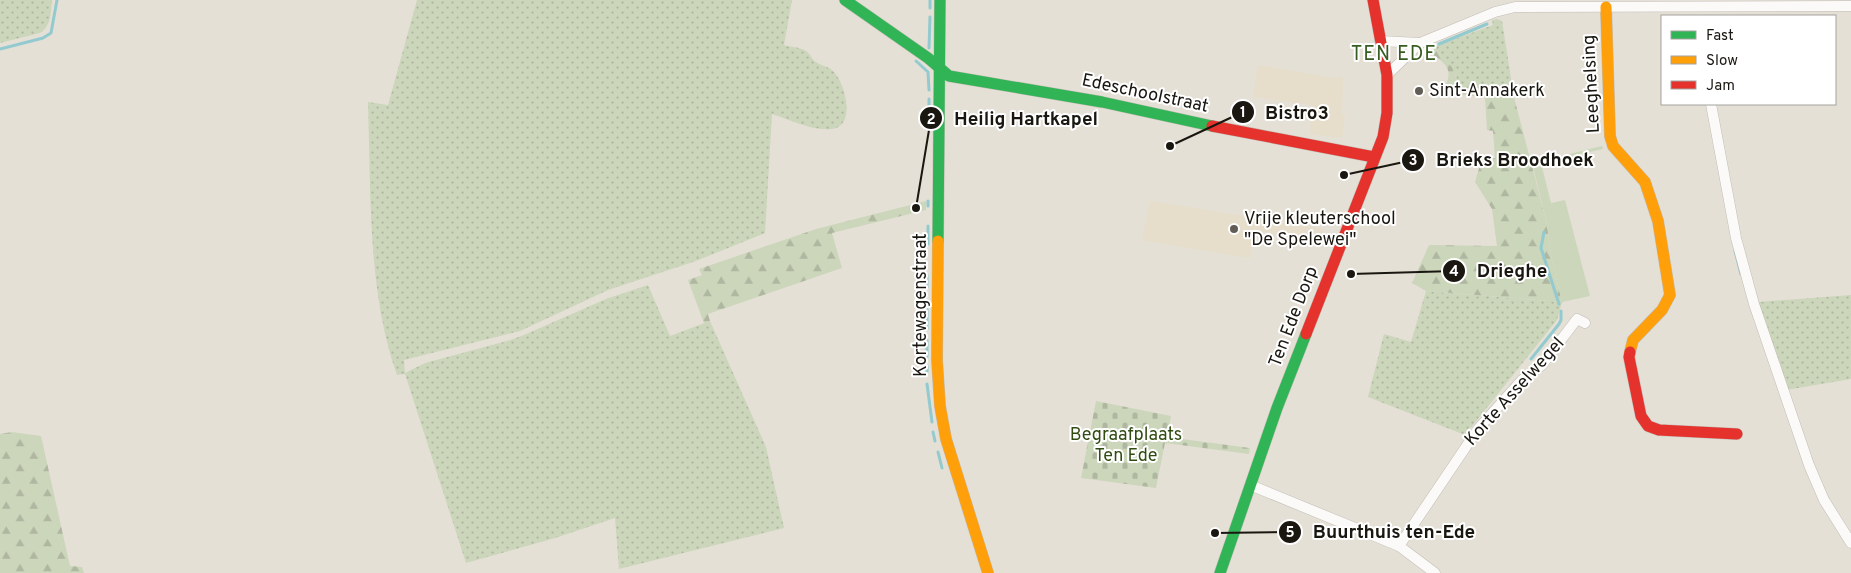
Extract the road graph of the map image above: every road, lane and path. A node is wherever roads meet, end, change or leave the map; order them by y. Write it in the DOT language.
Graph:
graph roads {
  1 [pos="845,0"];
  2 [pos="940,0"];
  3 [pos="1373,0"];
  4 [pos="1851,6"];
  5 [pos="1606,7"];
  6 [pos="1380,41"];
  7 [pos="1420,43"];
  8 [pos="940,69"];
  9 [pos="1387,75"];
  10 [pos="1711,105"];
  11 [pos="1374,156"];
  12 [pos="1585,323"];
  13 [pos="1737,434"];
  14 [pos="1250,484"];
  15 [pos="1851,542"];
  16 [pos="1399,546"];
  17 [pos="988,573"];
  18 [pos="1220,573"];
  19 [pos="1434,573"];
  1 -- 8 [label="street, Edeschoolstraat"];
  2 -- 8 [label="street, Kortewagenstraat"];
  3 -- 6 [label="street, Ten Ede Dorp"];
  4 -- 5 [label="street"];
  5 -- 7 [label="street"];
  5 -- 13 [label="street, Leeghelsing"];
  6 -- 7 [label="street"];
  6 -- 9 [label="street, Ten Ede Dorp"];
  7 -- 9 [label="street"];
  8 -- 11 [label="street, Edeschoolstraat"];
  8 -- 17 [label="street, Kortewagenstraat"];
  9 -- 11 [label="street, Ten Ede Dorp"];
  10 -- 15 [label="street"];
  11 -- 14 [label="street, Ten Ede Dorp"];
  12 -- 16 [label="street, Korte Asselwegel"];
  14 -- 16 [label="street"];
  14 -- 18 [label="street, Ten Ede Dorp"];
  16 -- 19 [label="street"];
}
